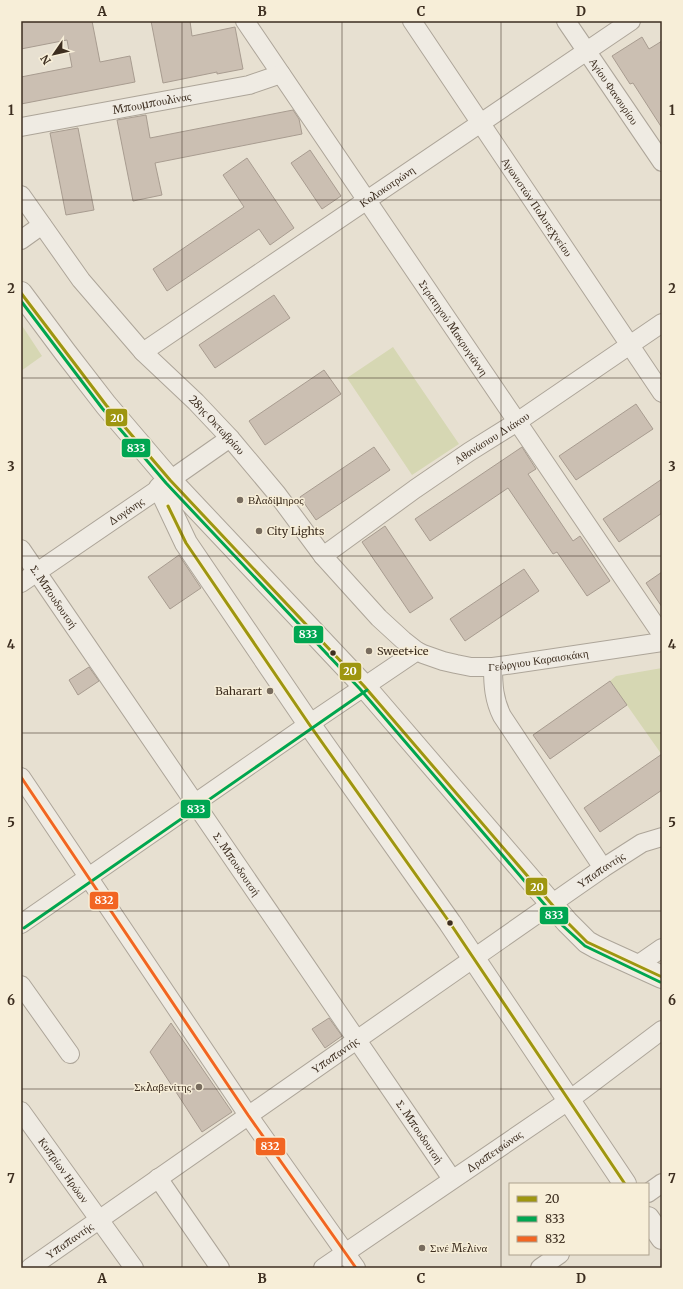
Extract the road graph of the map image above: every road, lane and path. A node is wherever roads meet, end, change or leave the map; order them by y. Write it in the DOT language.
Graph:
graph roads {
  1 [pos="245,21"];
  2 [pos="412,21"];
  3 [pos="566,21"];
  4 [pos="631,21"];
  5 [pos="586,51"];
  6 [pos="281,74"];
  7 [pos="481,123"];
  8 [pos="21,127"];
  9 [pos="662,162"];
  10 [pos="21,195"];
  11 [pos="366,200"];
  12 [pos="42,225"];
  13 [pos="21,240"];
  14 [pos="21,293"];
  15 [pos="662,323"];
  16 [pos="630,344"];
  17 [pos="143,352"];
  18 [pos="662,393"];
  19 [pos="517,422"];
  20 [pos="230,438"];
  21 [pos="165,484"];
  22 [pos="21,549"];
  23 [pos="323,556"];
  24 [pos="37,572"];
  25 [pos="21,583"];
  26 [pos="662,635"];
  27 [pos="662,642"];
  28 [pos="417,651"];
  29 [pos="492,667"];
  30 [pos="364,686"];
  31 [pos="309,724"];
  32 [pos="21,777"];
  33 [pos="195,803"];
  34 [pos="662,838"];
  35 [pos="604,868"];
  36 [pos="88,877"];
  37 [pos="551,905"];
  38 [pos="21,924"];
  39 [pos="662,948"];
  40 [pos="474,958"];
  41 [pos="636,966"];
  42 [pos="662,977"];
  43 [pos="21,985"];
  44 [pos="662,1030"];
  45 [pos="356,1040"];
  46 [pos="70,1054"];
  47 [pos="568,1101"];
  48 [pos="21,1111"];
  49 [pos="248,1114"];
  50 [pos="158,1178"];
  51 [pos="452,1179"];
  52 [pos="624,1183"];
  53 [pos="662,1183"];
  54 [pos="649,1192"];
  55 [pos="100,1219"];
  56 [pos="649,1219"];
  57 [pos="662,1238"];
  58 [pos="345,1252"];
  59 [pos="559,1255"];
  60 [pos="30,1268"];
  61 [pos="134,1268"];
  62 [pos="220,1268"];
  63 [pos="323,1268"];
  64 [pos="356,1268"];
  65 [pos="540,1268"];
  1 -- 6 [label="street, Στρατηγού Μακρυγιάννη"];
  2 -- 7 [label="street, Αγωνιστών Πολυτεχνείου"];
  3 -- 5 [label="street, Αγίου Φανουρίου"];
  4 -- 5 [label="street, Κολοκοτρώνη"];
  5 -- 7 [label="street, Κολοκοτρώνη"];
  5 -- 9 [label="street, Αγίου Φανουρίου"];
  6 -- 8 [label="street, Μπουμπουλίνας"];
  6 -- 11 [label="street, Στρατηγού Μακρυγιάννη"];
  7 -- 11 [label="street, Κολοκοτρώνη"];
  7 -- 16 [label="street, Αγωνιστών Πολυτεχνείου"];
  10 -- 12 [label="street, 28ης Οκτωβρίου"];
  11 -- 17 [label="street, Κολοκοτρώνη"];
  11 -- 19 [label="street, Στρατηγού Μακρυγιάννη"];
  12 -- 13 [label="street"];
  12 -- 17 [label="street, 28ης Οκτωβρίου"];
  14 -- 21 [label="street"];
  15 -- 16 [label="street, Αθανάσιου Διάκου"];
  16 -- 18 [label="street, Αγωνιστών Πολυτεχνείου"];
  16 -- 19 [label="street, Αθανάσιου Διάκου"];
  17 -- 20 [label="street, 28ης Οκτωβρίου"];
  19 -- 23 [label="street, Αθανάσιου Διάκου"];
  19 -- 26 [label="street, Στρατηγού Μακρυγιάννη"];
  20 -- 21 [label="street, Δογάνης"];
  20 -- 23 [label="street, 28ης Οκτωβρίου"];
  21 -- 24 [label="street, Δογάνης"];
  21 -- 30 [label="street"];
  21 -- 31 [label="street"];
  22 -- 24 [label="street, Σ. Μπουδουτσή"];
  23 -- 28 [label="street, 28ης Οκτωβρίου"];
  24 -- 25 [label="street, Δογάνης"];
  24 -- 33 [label="street, Σ. Μπουδουτσή"];
  27 -- 29 [label="street, Γεώργιου Καραισκάκη"];
  28 -- 29 [label="street, Γεώργιου Καραισκάκη"];
  28 -- 30 [label="street"];
  29 -- 35 [label="street"];
  30 -- 31 [label="street"];
  30 -- 37 [label="street"];
  31 -- 33 [label="street"];
  31 -- 40 [label="street"];
  32 -- 36 [label="street"];
  33 -- 36 [label="street"];
  33 -- 45 [label="street, Σ. Μπουδουτσή"];
  34 -- 35 [label="street, Υπαπαντής"];
  35 -- 37 [label="street, Υπαπαντής"];
  36 -- 38 [label="street"];
  36 -- 49 [label="street"];
  37 -- 40 [label="street, Υπαπαντής"];
  37 -- 41 [label="street"];
  39 -- 41 [label="street"];
  40 -- 45 [label="street, Υπαπαντής"];
  40 -- 47 [label="street"];
  41 -- 42 [label="street"];
  43 -- 46 [label="street"];
  44 -- 47 [label="street, Δραπετσώνας"];
  45 -- 49 [label="street, Υπαπαντής"];
  45 -- 51 [label="street, Σ. Μπουδουτσή"];
  47 -- 51 [label="street, Δραπετσώνας"];
  47 -- 52 [label="street"];
  48 -- 55 [label="street, Κυπρίων Ηρώων"];
  49 -- 50 [label="street, Υπαπαντής"];
  49 -- 58 [label="street"];
  50 -- 55 [label="street, Υπαπαντής"];
  50 -- 62 [label="street"];
  51 -- 58 [label="street, Δραπετσώνας"];
  53 -- 54 [label="street"];
  55 -- 60 [label="street, Υπαπαντής"];
  55 -- 61 [label="street, Κυπρίων Ηρώων"];
  56 -- 57 [label="street"];
  58 -- 63 [label="street, Δραπετσώνας"];
  58 -- 64 [label="street"];
  59 -- 65 [label="street"];
}
